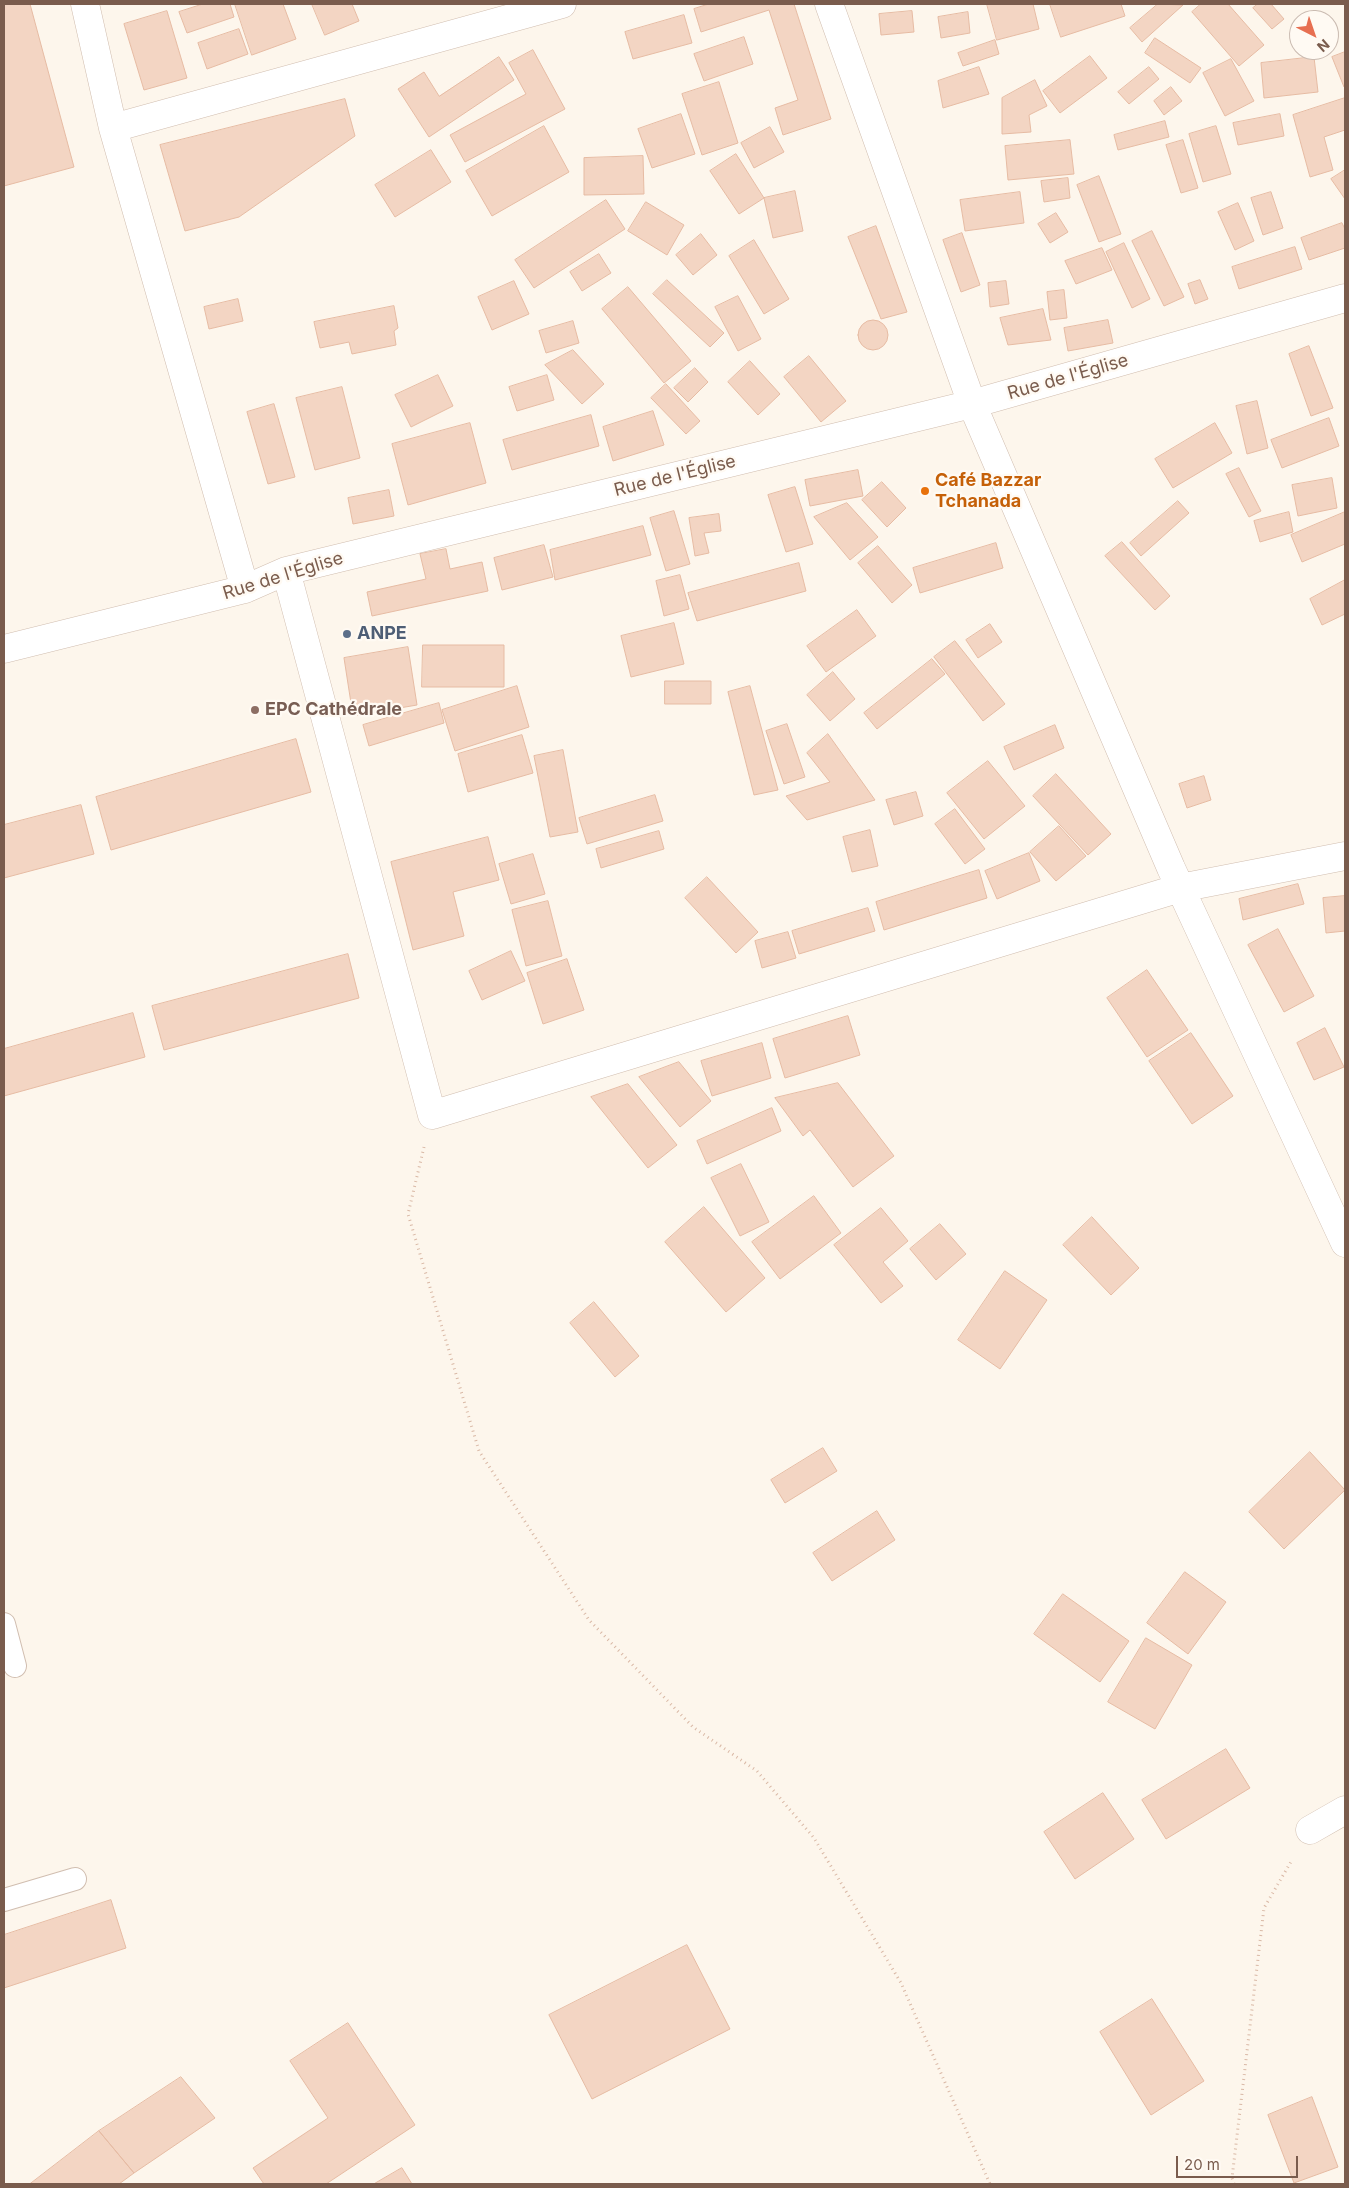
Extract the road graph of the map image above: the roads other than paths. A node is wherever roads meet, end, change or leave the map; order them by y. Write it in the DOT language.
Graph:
graph roads {
  1 [pos="85,4"];
  2 [pos="562,4"];
  3 [pos="829,4"];
  4 [pos="113,128"];
  5 [pos="1345,298"];
  6 [pos="972,404"];
  7 [pos="286,571"];
  8 [pos="245,589"];
  9 [pos="4,649"];
  10 [pos="1345,856"];
  11 [pos="1180,888"];
  12 [pos="1345,1243"];
  13 [pos="4,1624"];
  14 [pos="15,1666"];
  15 [pos="1345,1810"];
  16 [pos="1310,1830"];
  17 [pos="75,1879"];
  18 [pos="4,1900"];
  1 -- 4 [label="street"];
  2 -- 4 [label="street"];
  3 -- 6 [label="street"];
  4 -- 8 [label="street"];
  5 -- 6 [label="street, Rue de l'Église"];
  6 -- 7 [label="street, Rue de l'Église"];
  6 -- 11 [label="street"];
  7 -- 8 [label="street, Rue de l'Église"];
  7 -- 11 [label="street"];
  8 -- 9 [label="street, Rue de l'Église"];
  10 -- 11 [label="street"];
  11 -- 12 [label="street"];
  13 -- 14 [label="lane"];
  15 -- 16 [label="street"];
  17 -- 18 [label="lane"];
}
